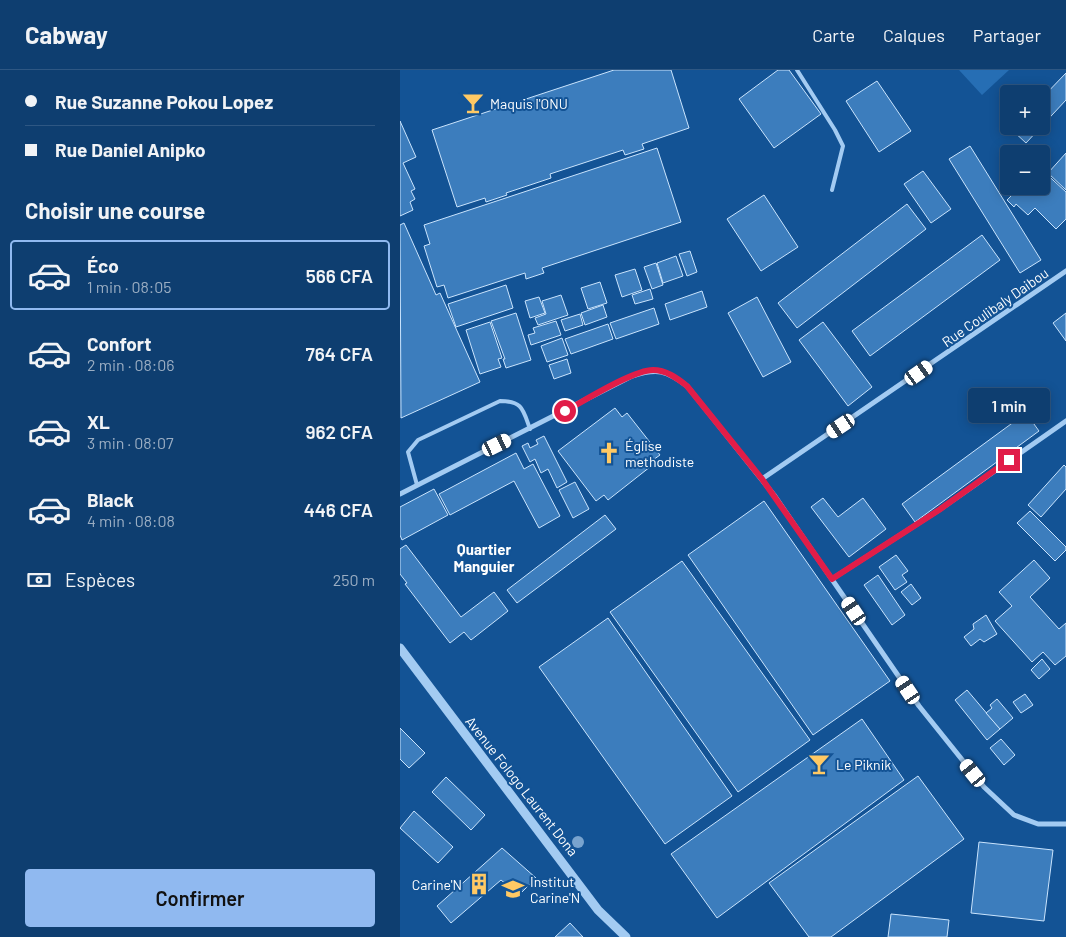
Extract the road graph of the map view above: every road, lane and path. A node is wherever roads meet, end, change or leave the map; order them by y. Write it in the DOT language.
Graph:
graph roads {
  1 [pos="797,70"];
  2 [pos="832,190"];
  3 [pos="1066,271"];
  4 [pos="1066,421"];
  5 [pos="530,429"];
  6 [pos="762,479"];
  7 [pos="417,485"];
  8 [pos="400,494"];
  9 [pos="832,579"];
  10 [pos="400,648"];
  11 [pos="1066,824"];
  12 [pos="626,937"];
  1 -- 2 [label="lane"];
  3 -- 6 [label="street, Rue Coulibaly Daibou"];
  4 -- 9 [label="street"];
  5 -- 6 [label="street"];
  5 -- 7 [label="street"];
  5 -- 7 [label="lane"];
  6 -- 9 [label="street"];
  7 -- 8 [label="street"];
  9 -- 11 [label="street"];
  10 -- 12 [label="street, Avenue Fologo Laurent Dona"];
}
